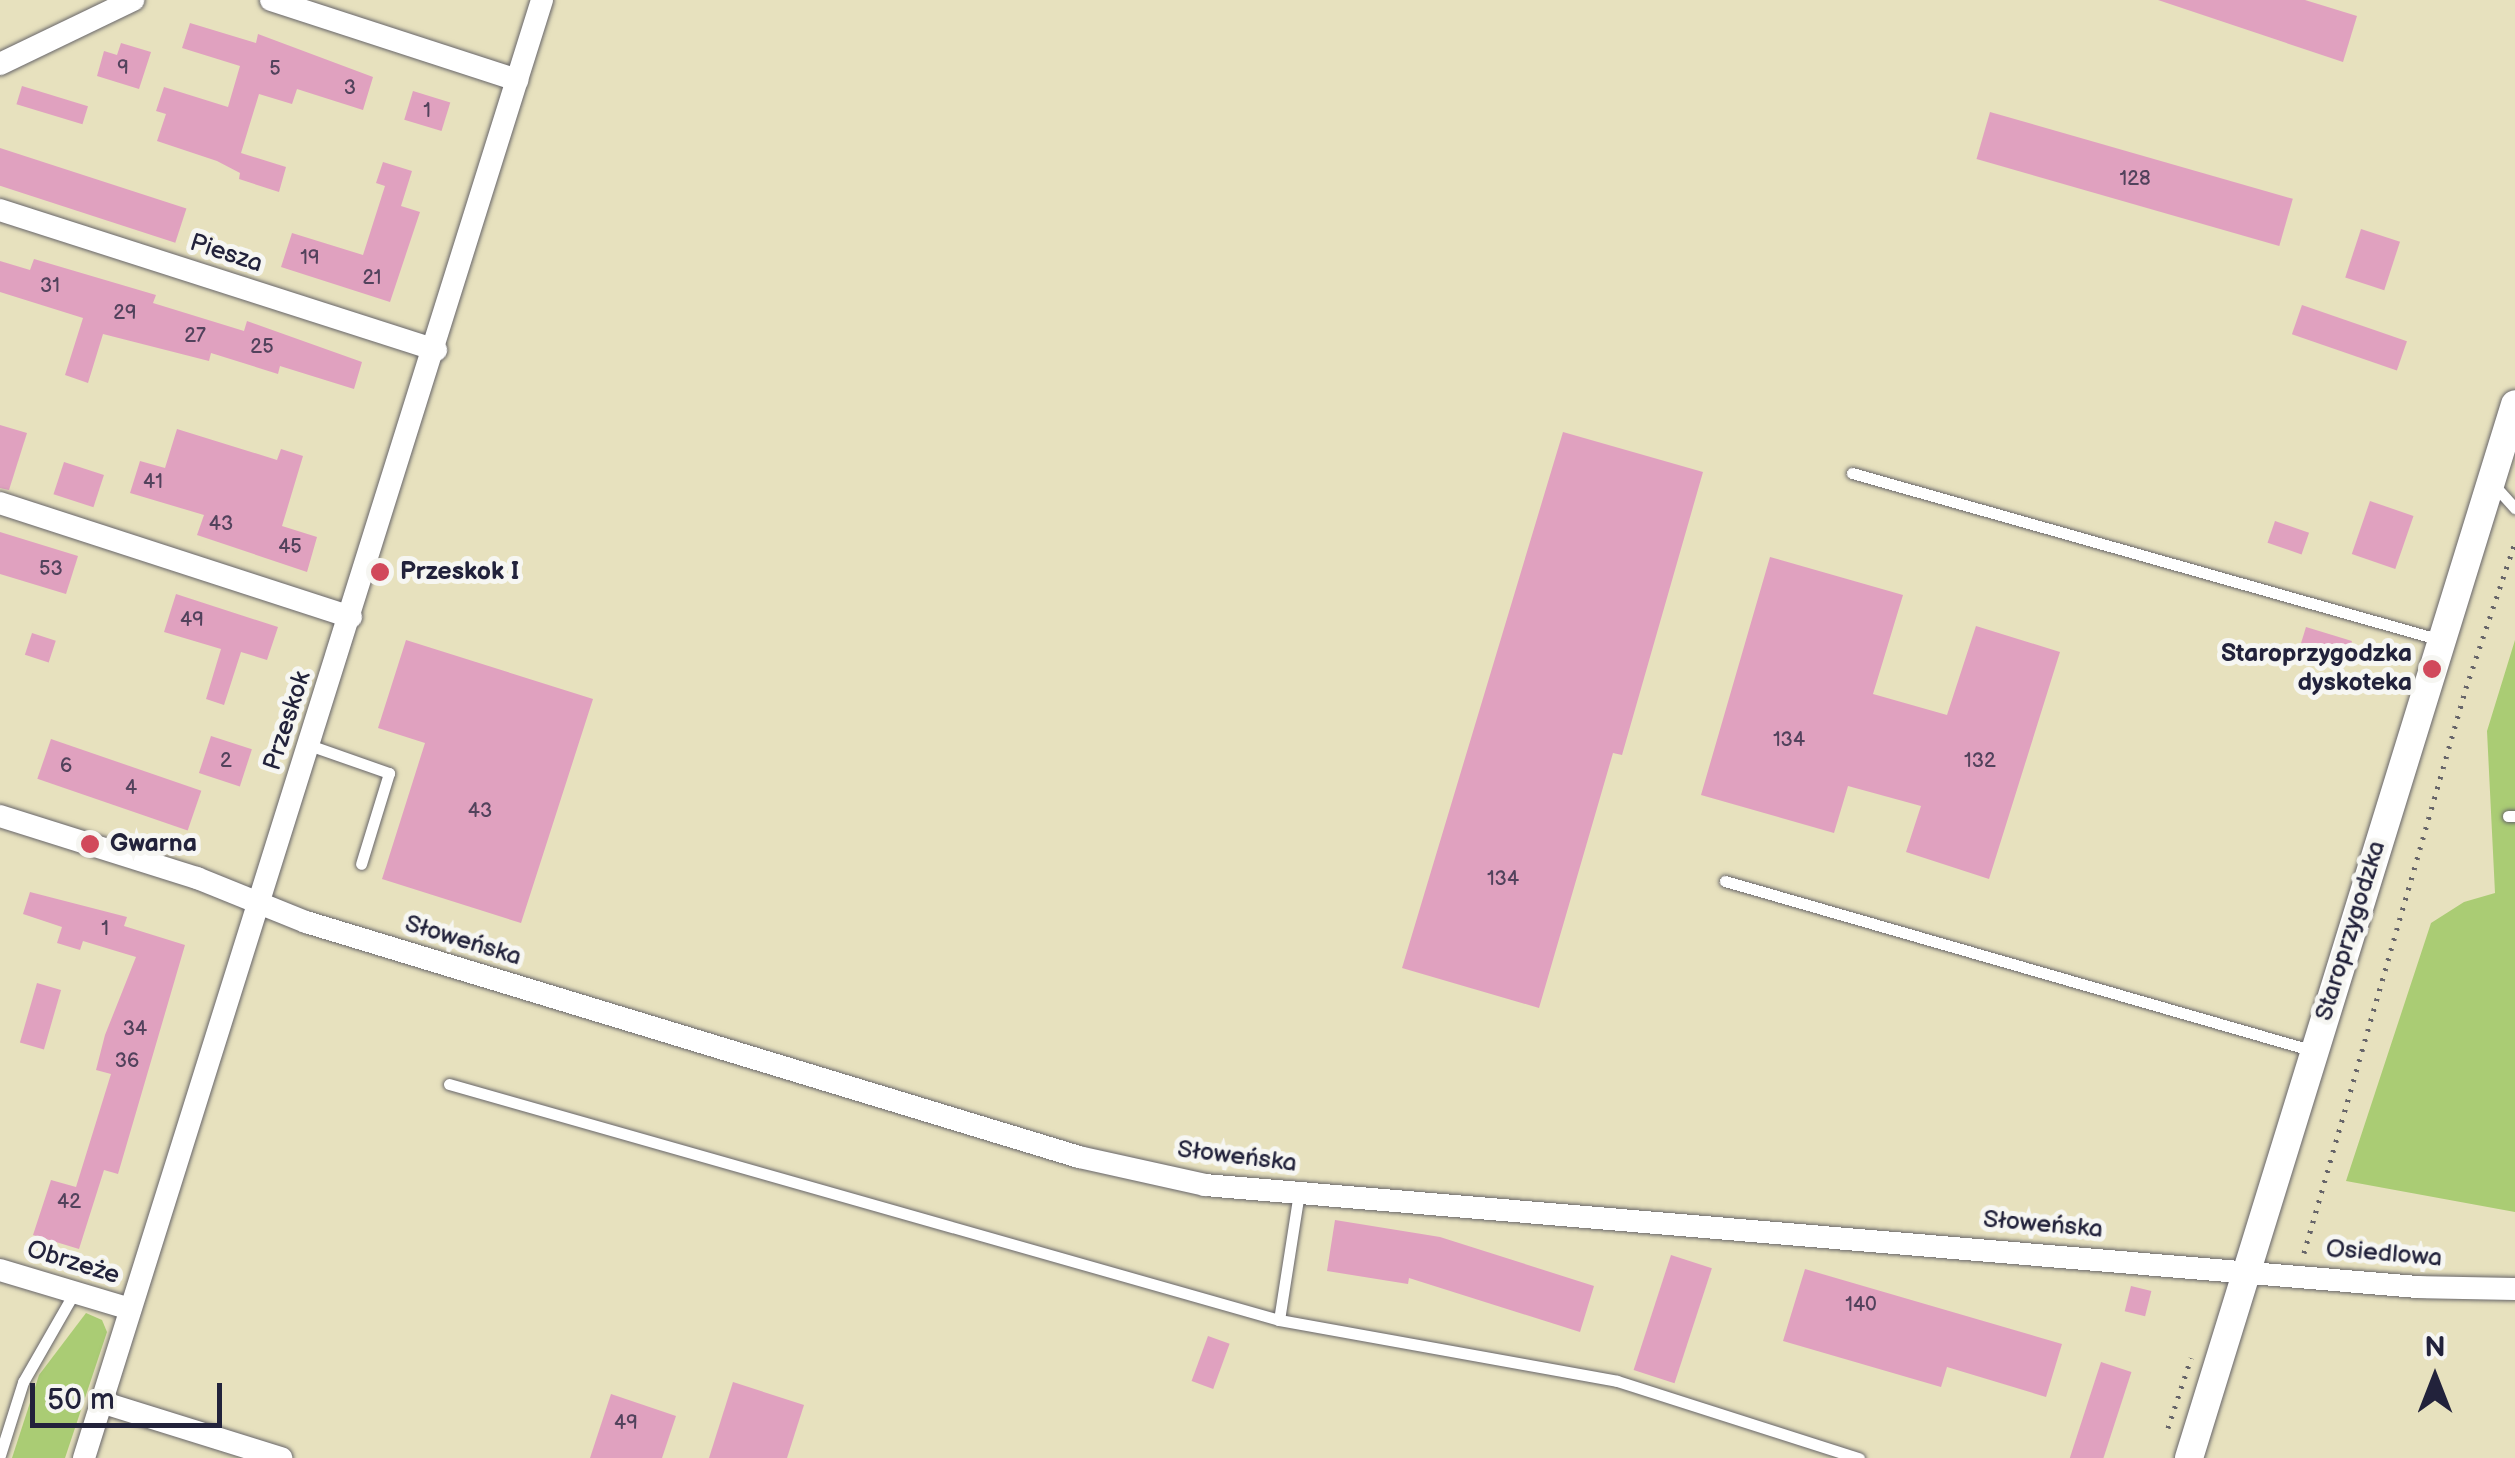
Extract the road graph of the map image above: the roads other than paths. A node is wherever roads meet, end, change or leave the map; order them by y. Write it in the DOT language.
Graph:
graph roads {
  1 [pos="134,0"];
  2 [pos="271,0"];
  3 [pos="542,0"];
  4 [pos="0,64"];
  5 [pos="517,80"];
  6 [pos="0,210"];
  7 [pos="436,350"];
  8 [pos="2513,414"];
  9 [pos="1852,473"];
  10 [pos="2491,482"];
  11 [pos="0,502"];
  12 [pos="2515,508"];
  13 [pos="351,617"];
  14 [pos="2441,640"];
  15 [pos="308,745"];
  16 [pos="0,816"];
  17 [pos="361,864"];
  18 [pos="1724,881"];
  19 [pos="258,903"];
  20 [pos="2314,1051"];
  21 [pos="449,1084"];
  22 [pos="1299,1192"];
  23 [pos="2247,1269"];
  24 [pos="0,1270"];
  25 [pos="2515,1289"];
  26 [pos="74,1294"];
  27 [pos="130,1309"];
  28 [pos="1279,1320"];
  29 [pos="101,1402"];
  30 [pos="0,1455"];
  31 [pos="84,1458"];
  32 [pos="282,1458"];
  33 [pos="1859,1458"];
  34 [pos="2188,1458"];
  1 -- 4 [label="street"];
  2 -- 5 [label="street"];
  3 -- 5 [label="street, Przeskok"];
  5 -- 7 [label="street, Przeskok"];
  6 -- 7 [label="street, Piesza"];
  7 -- 13 [label="street, Przeskok"];
  8 -- 10 [label="street, Staroprzygodzka"];
  9 -- 14 [label="lane"];
  10 -- 12 [label="lane"];
  10 -- 14 [label="street, Staroprzygodzka"];
  11 -- 13 [label="street"];
  13 -- 15 [label="street, Przeskok"];
  14 -- 20 [label="street, Staroprzygodzka"];
  15 -- 17 [label="lane"];
  15 -- 19 [label="street, Przeskok"];
  16 -- 19 [label="street"];
  18 -- 20 [label="lane"];
  19 -- 22 [label="street, Słoweńska"];
  19 -- 27 [label="street, Przeskok"];
  20 -- 23 [label="street, Staroprzygodzka"];
  21 -- 28 [label="lane"];
  22 -- 23 [label="street, Słoweńska"];
  22 -- 28 [label="lane"];
  23 -- 25 [label="street, Osiedlowa"];
  23 -- 34 [label="street, Staroprzygodzka"];
  24 -- 26 [label="street, Obrzeże"];
  26 -- 27 [label="street, Obrzeże"];
  26 -- 30 [label="lane"];
  27 -- 29 [label="street, Przeskok"];
  28 -- 33 [label="lane"];
  29 -- 31 [label="street, Przeskok"];
  29 -- 32 [label="street"];
}
